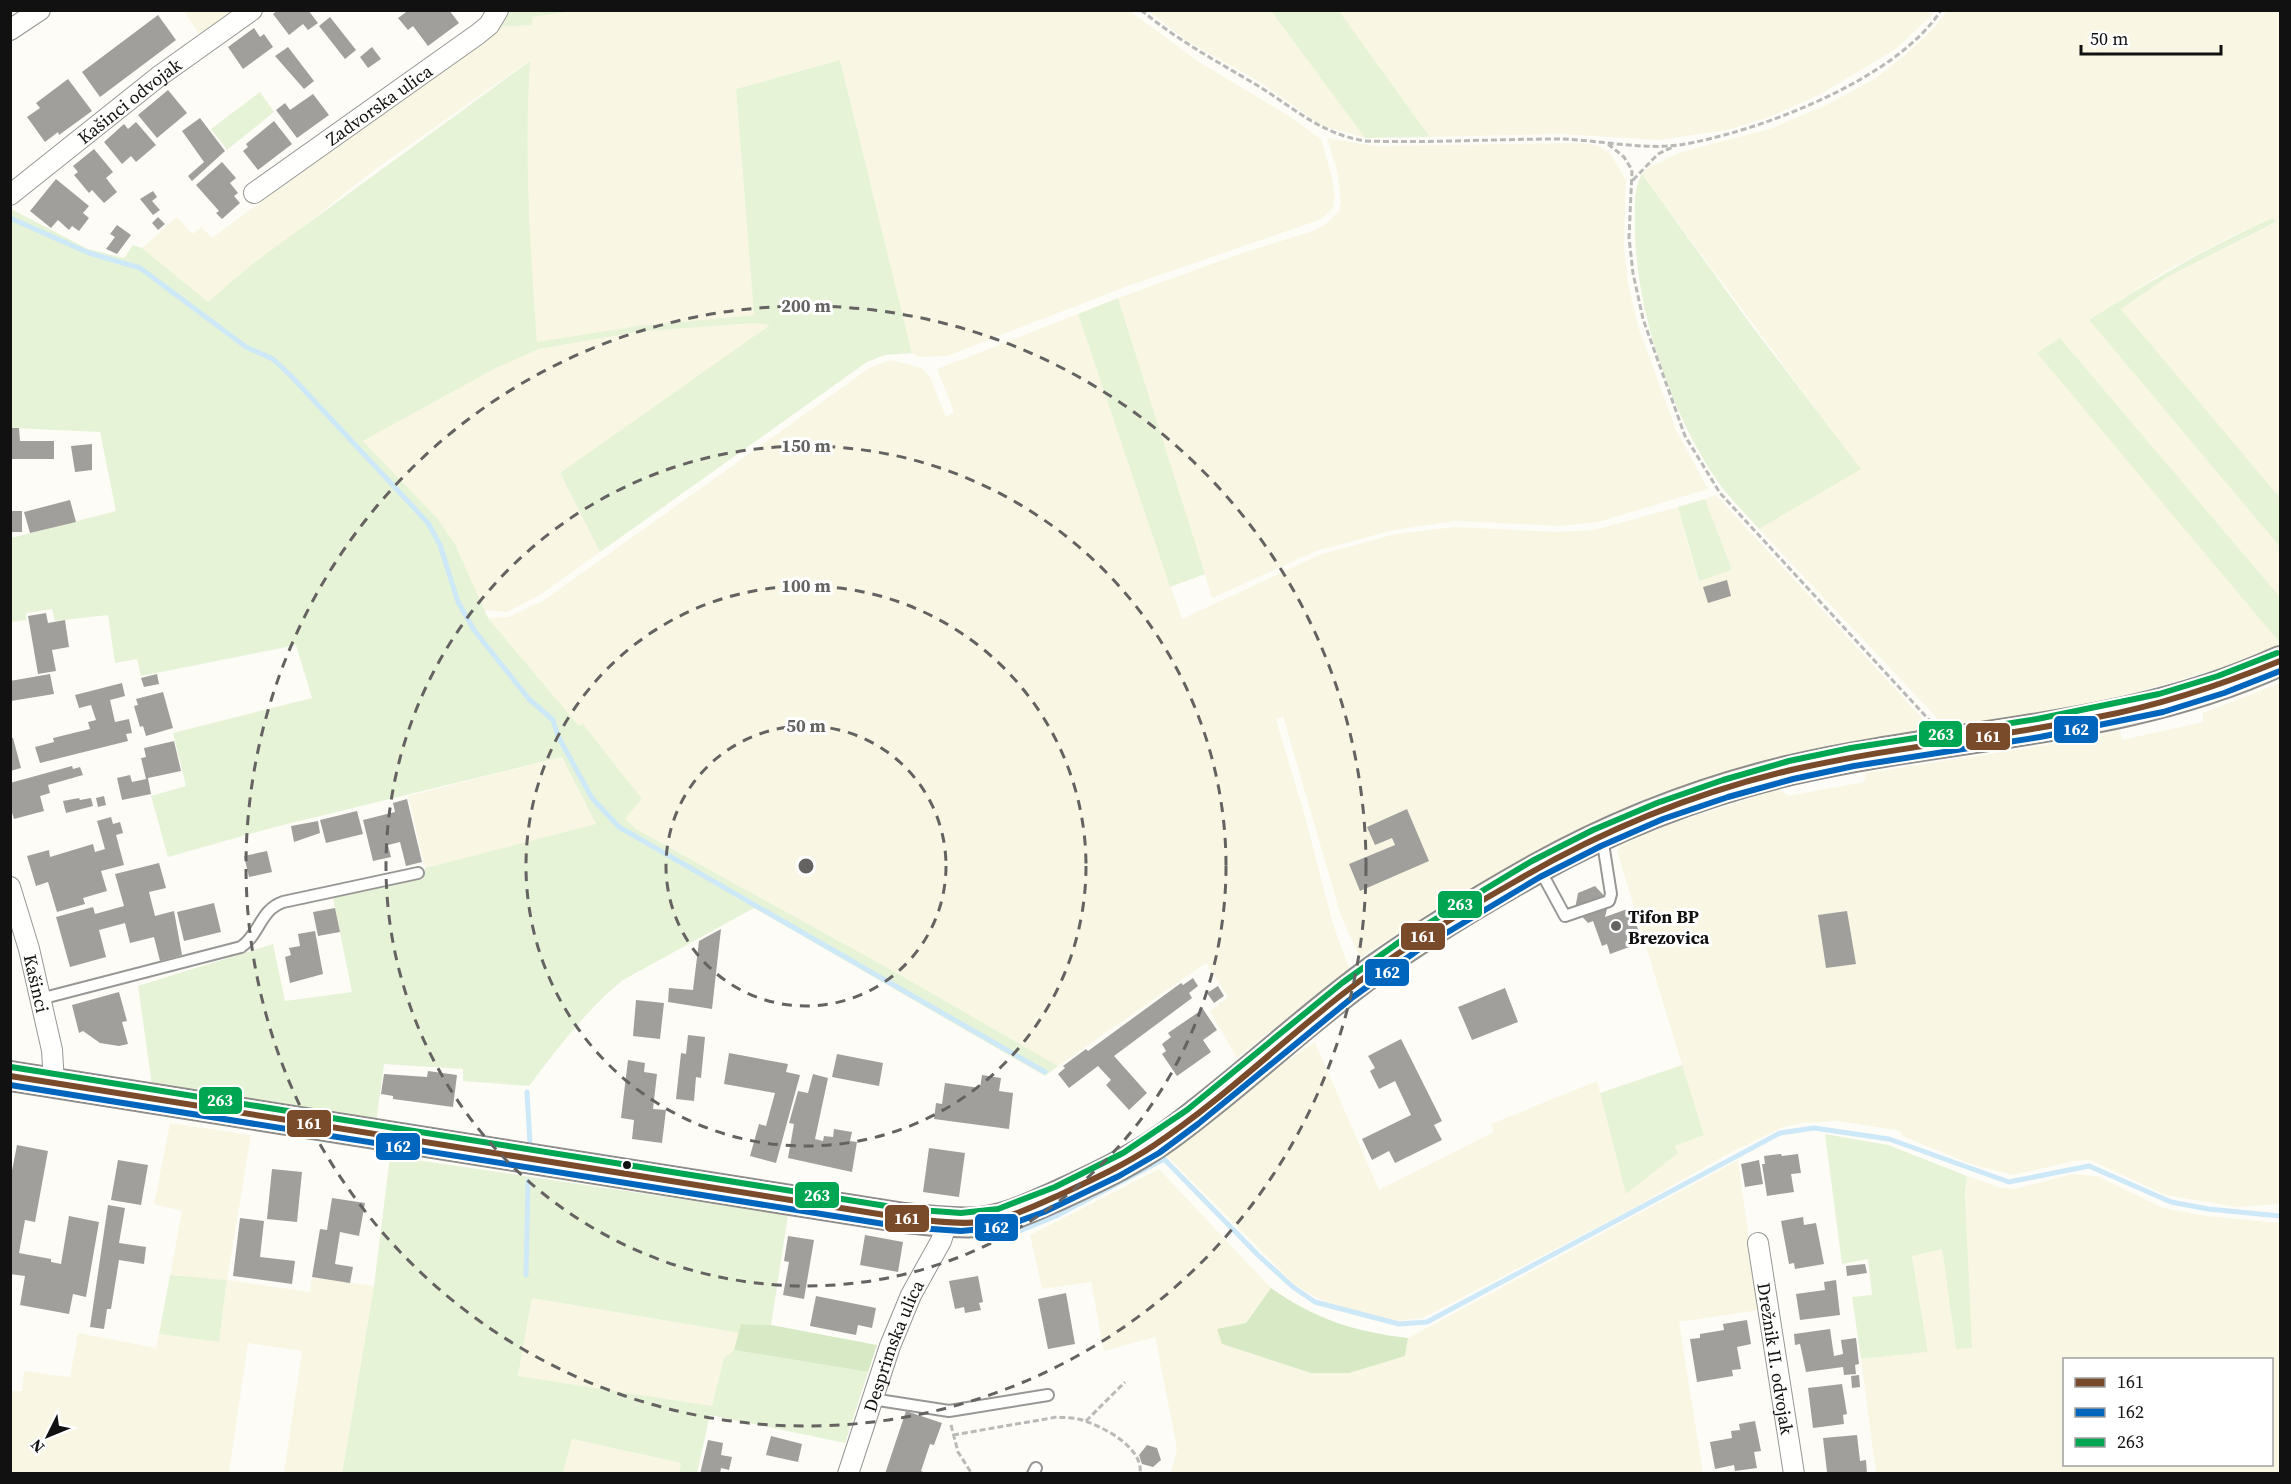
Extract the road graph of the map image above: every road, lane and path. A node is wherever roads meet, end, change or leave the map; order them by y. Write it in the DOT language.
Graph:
graph roads {
  1 [pos="40,10"];
  2 [pos="252,10"];
  3 [pos="498,10"];
  4 [pos="1141,10"];
  5 [pos="1941,10"];
  6 [pos="10,30"];
  7 [pos="1606,142"];
  8 [pos="1676,145"];
  9 [pos="1633,180"];
  10 [pos="254,193"];
  11 [pos="10,195"];
  12 [pos="2280,661"];
  13 [pos="1941,745"];
  14 [pos="1602,837"];
  15 [pos="1539,867"];
  16 [pos="418,873"];
  17 [pos="10,887"];
  18 [pos="40,999"];
  19 [pos="10,1076"];
  20 [pos="54,1083"];
  21 [pos="947,1222"];
  22 [pos="1758,1243"];
  23 [pos="1125,1382"];
  24 [pos="1048,1395"];
  25 [pos="872,1399"];
  26 [pos="949,1412"];
  27 [pos="1086,1421"];
  28 [pos="953,1435"];
  29 [pos="848,1473"];
  30 [pos="972,1473"];
  31 [pos="1140,1473"];
  32 [pos="1794,1473"];
  1 -- 6 [label="street"];
  2 -- 11 [label="street, Kašinci odvojak"];
  3 -- 10 [label="street, Zadvorska ulica"];
  4 -- 7 [label="path"];
  5 -- 8 [label="path"];
  7 -- 8 [label="path"];
  7 -- 9 [label="path"];
  8 -- 9 [label="path"];
  9 -- 13 [label="path"];
  12 -- 13 [label="main road"];
  13 -- 14 [label="main road"];
  14 -- 15 [label="main road"];
  14 -- 15 [label="lane"];
  15 -- 21 [label="main road"];
  16 -- 18 [label="lane"];
  17 -- 18 [label="street, Kašinci"];
  18 -- 20 [label="street, Kašinci"];
  19 -- 20 [label="main road"];
  20 -- 21 [label="main road"];
  21 -- 25 [label="street, Desprimska ulica"];
  22 -- 32 [label="street, Drežnik II. odvojak"];
  23 -- 27 [label="path"];
  24 -- 26 [label="lane"];
  25 -- 26 [label="lane"];
  25 -- 29 [label="street, Desprimska ulica"];
  26 -- 28 [label="path"];
  27 -- 28 [label="path"];
  27 -- 31 [label="path"];
  28 -- 30 [label="path"];
}
